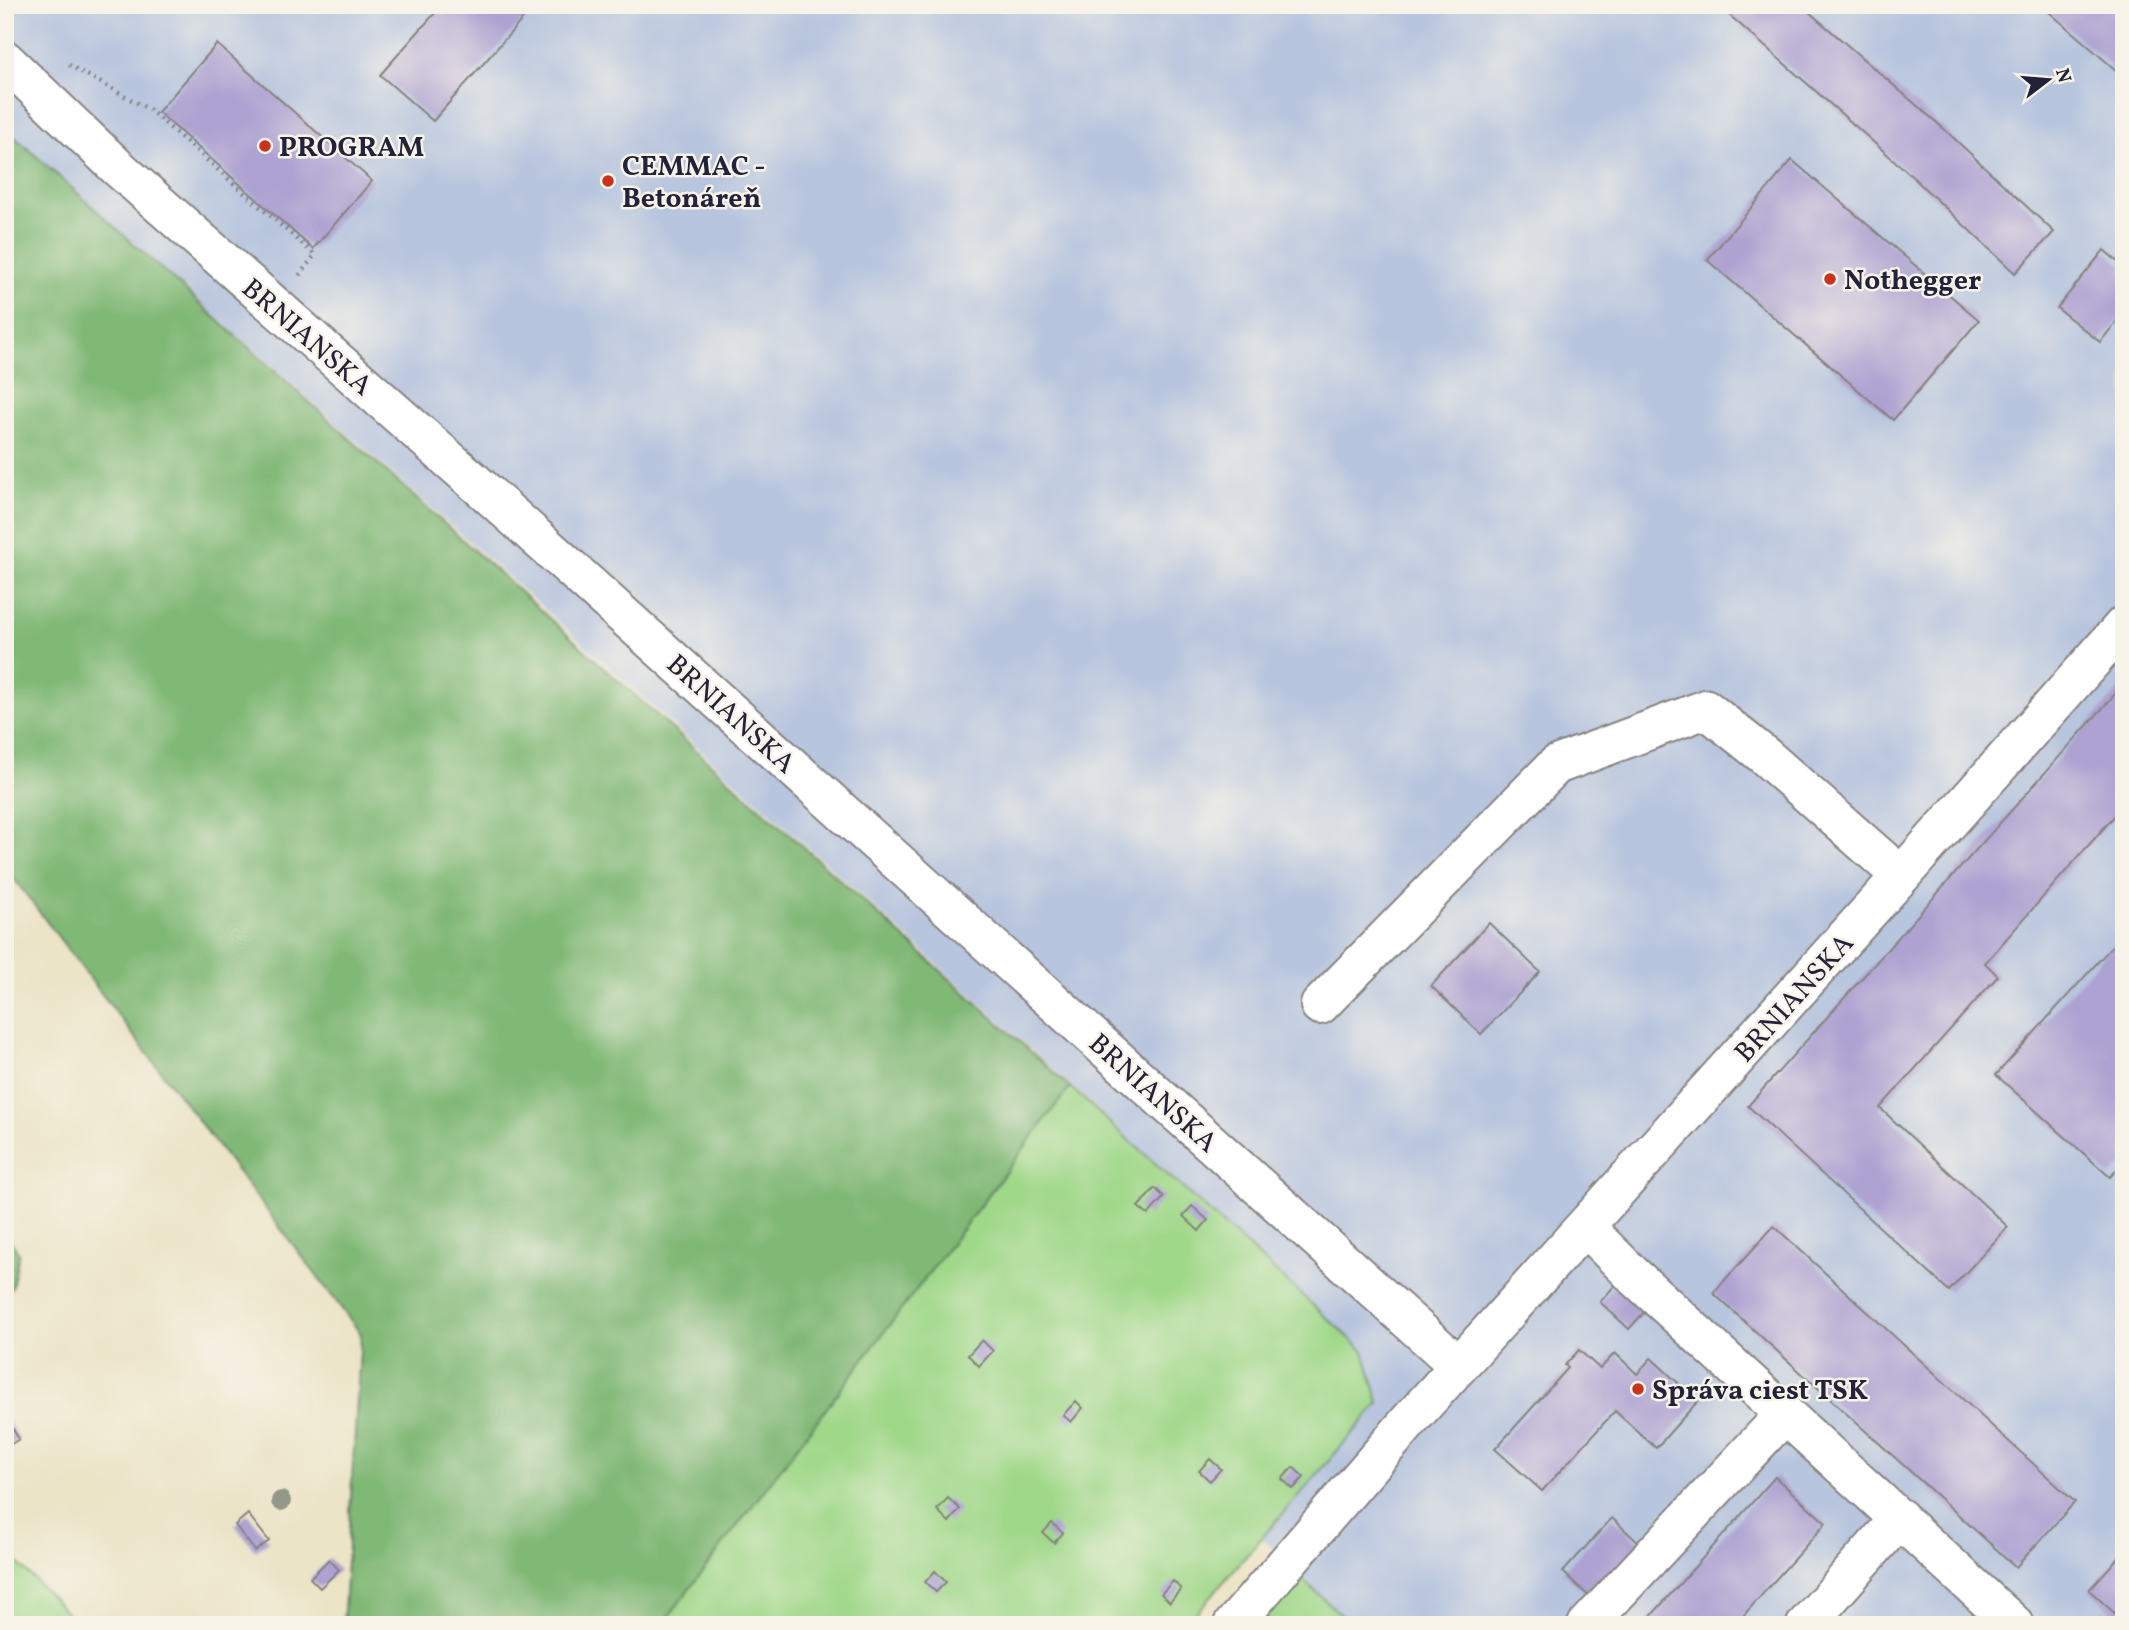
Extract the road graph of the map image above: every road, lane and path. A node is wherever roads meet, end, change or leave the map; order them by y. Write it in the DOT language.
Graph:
graph roads {
  1 [pos="5,60"];
  2 [pos="2124,625"];
  3 [pos="1901,876"];
  4 [pos="1320,1004"];
  5 [pos="1586,1228"];
  6 [pos="1459,1366"];
  7 [pos="1785,1414"];
  8 [pos="1900,1518"];
  9 [pos="1233,1625"];
  10 [pos="1587,1625"];
  11 [pos="1806,1625"];
  12 [pos="2015,1625"];
  1 -- 6 [label="street, BRNIANSKA"];
  2 -- 3 [label="street, BRNIANSKA"];
  3 -- 4 [label="street"];
  3 -- 5 [label="street, BRNIANSKA"];
  5 -- 6 [label="street, BRNIANSKA"];
  5 -- 7 [label="street"];
  6 -- 9 [label="street, BRNIANSKA"];
  7 -- 8 [label="street"];
  7 -- 10 [label="street"];
  8 -- 11 [label="street"];
  8 -- 12 [label="street"];
}
